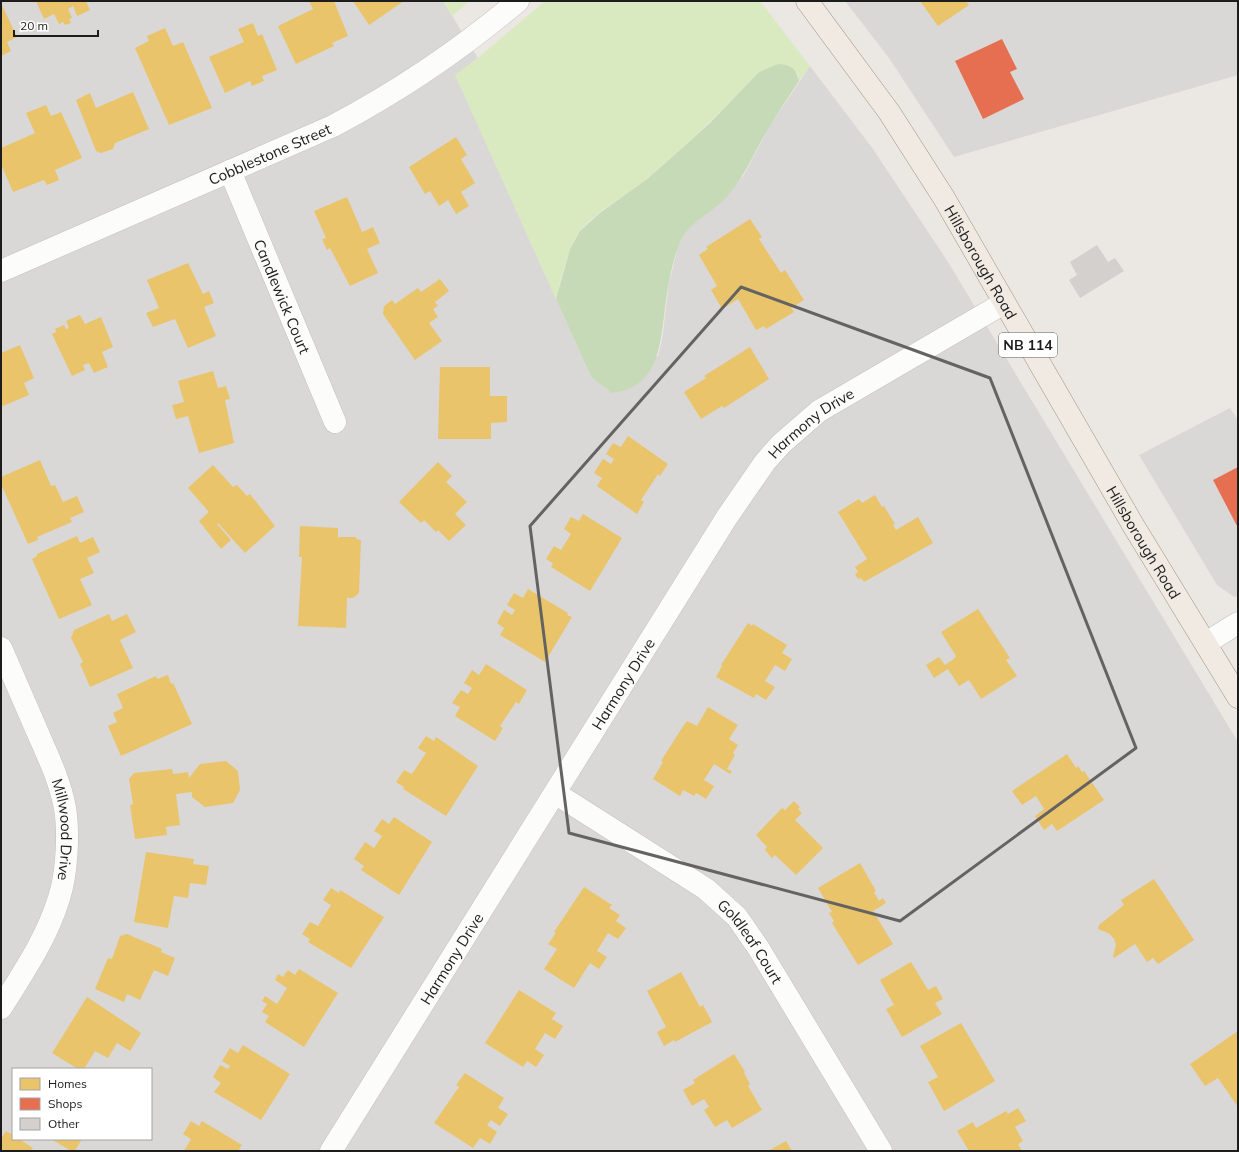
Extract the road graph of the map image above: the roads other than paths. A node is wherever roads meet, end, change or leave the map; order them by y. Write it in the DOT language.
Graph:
graph roads {
  1 [pos="518,1"];
  2 [pos="807,1"];
  3 [pos="230,171"];
  4 [pos="1,272"];
  5 [pos="1004,303"];
  6 [pos="335,422"];
  7 [pos="1238,623"];
  8 [pos="1206,643"];
  9 [pos="1,648"];
  10 [pos="1238,697"];
  11 [pos="555,793"];
  12 [pos="1,1008"];
  13 [pos="331,1151"];
  14 [pos="881,1151"];
  1 -- 3 [label="street, Cobblestone Street"];
  2 -- 5 [label="main road, Hillsborough Road / NB 114"];
  3 -- 4 [label="street, Cobblestone Street"];
  3 -- 6 [label="street, Candlewick Court"];
  5 -- 8 [label="main road, Hillsborough Road / NB 114"];
  5 -- 11 [label="street, Harmony Drive"];
  7 -- 8 [label="street"];
  8 -- 10 [label="main road, Hillsborough Road / NB 114"];
  9 -- 12 [label="street, Millwood Drive"];
  11 -- 13 [label="street, Harmony Drive"];
  11 -- 14 [label="street, Goldleaf Court"];
}
